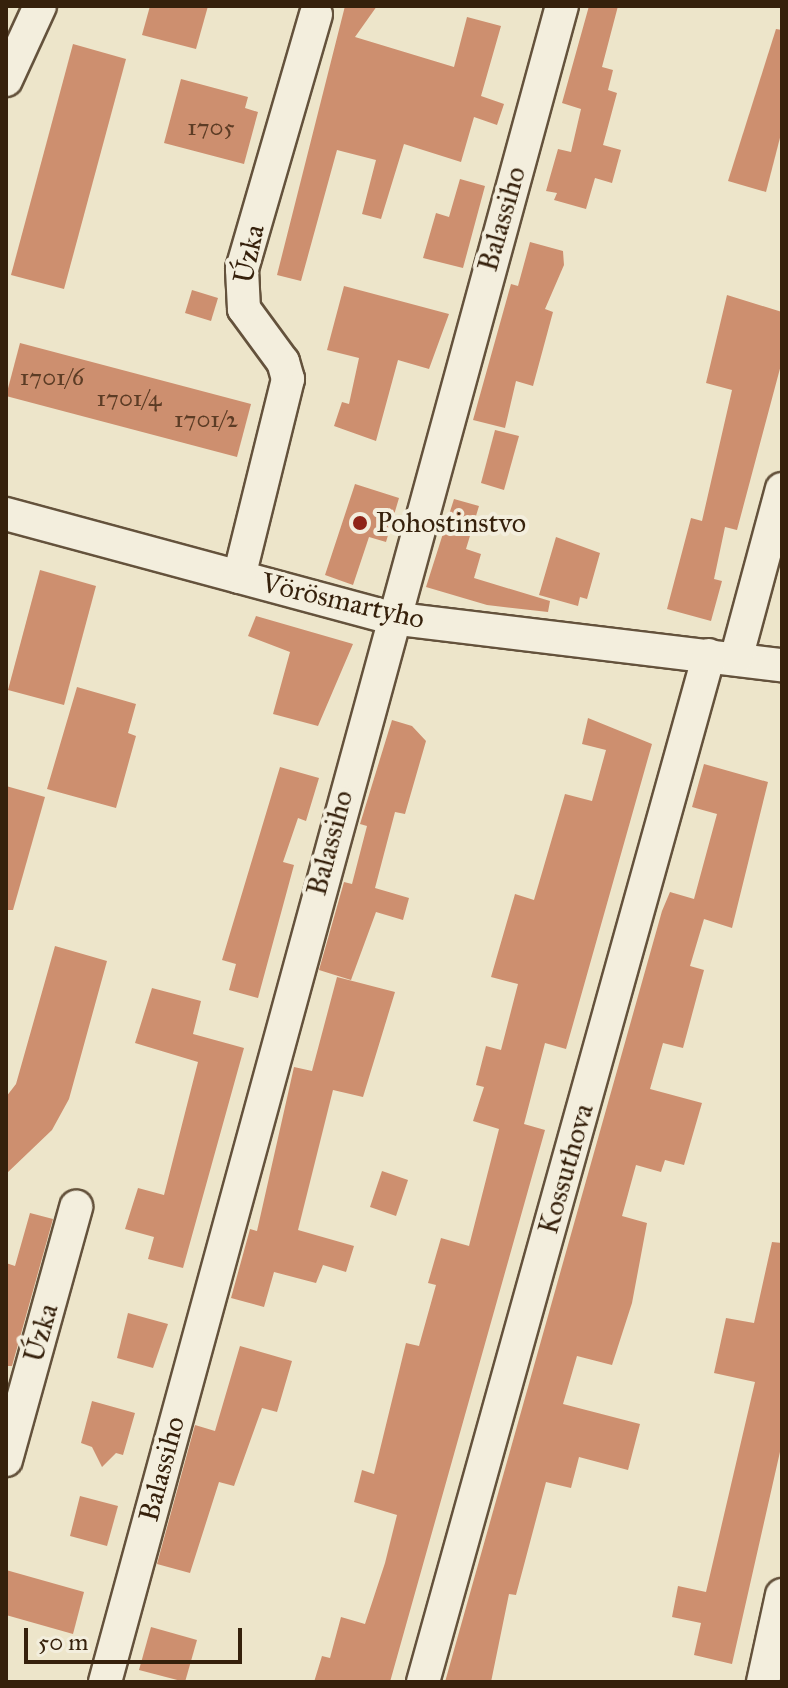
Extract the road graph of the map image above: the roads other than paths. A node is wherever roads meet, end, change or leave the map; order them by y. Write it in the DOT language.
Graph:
graph roads {
  1 [pos="40,6"];
  2 [pos="562,6"];
  3 [pos="316,15"];
  4 [pos="6,80"];
  5 [pos="782,489"];
  6 [pos="6,514"];
  7 [pos="239,577"];
  8 [pos="391,618"];
  9 [pos="722,657"];
  10 [pos="782,665"];
  11 [pos="76,1207"];
  12 [pos="6,1460"];
  13 [pos="782,1595"];
  14 [pos="105,1682"];
  15 [pos="423,1682"];
  16 [pos="763,1682"];
  1 -- 4 [label="street"];
  2 -- 8 [label="street, Balassiho"];
  3 -- 7 [label="street, Úzka"];
  5 -- 9 [label="street, Kossuthova"];
  6 -- 7 [label="street, Vörösmartyho"];
  7 -- 8 [label="street, Vörösmartyho"];
  8 -- 9 [label="street, Vörösmartyho"];
  8 -- 14 [label="street, Balassiho"];
  9 -- 10 [label="street, Vörösmartyho"];
  9 -- 15 [label="street, Kossuthova"];
  11 -- 12 [label="street, Úzka"];
  13 -- 16 [label="street"];
}
